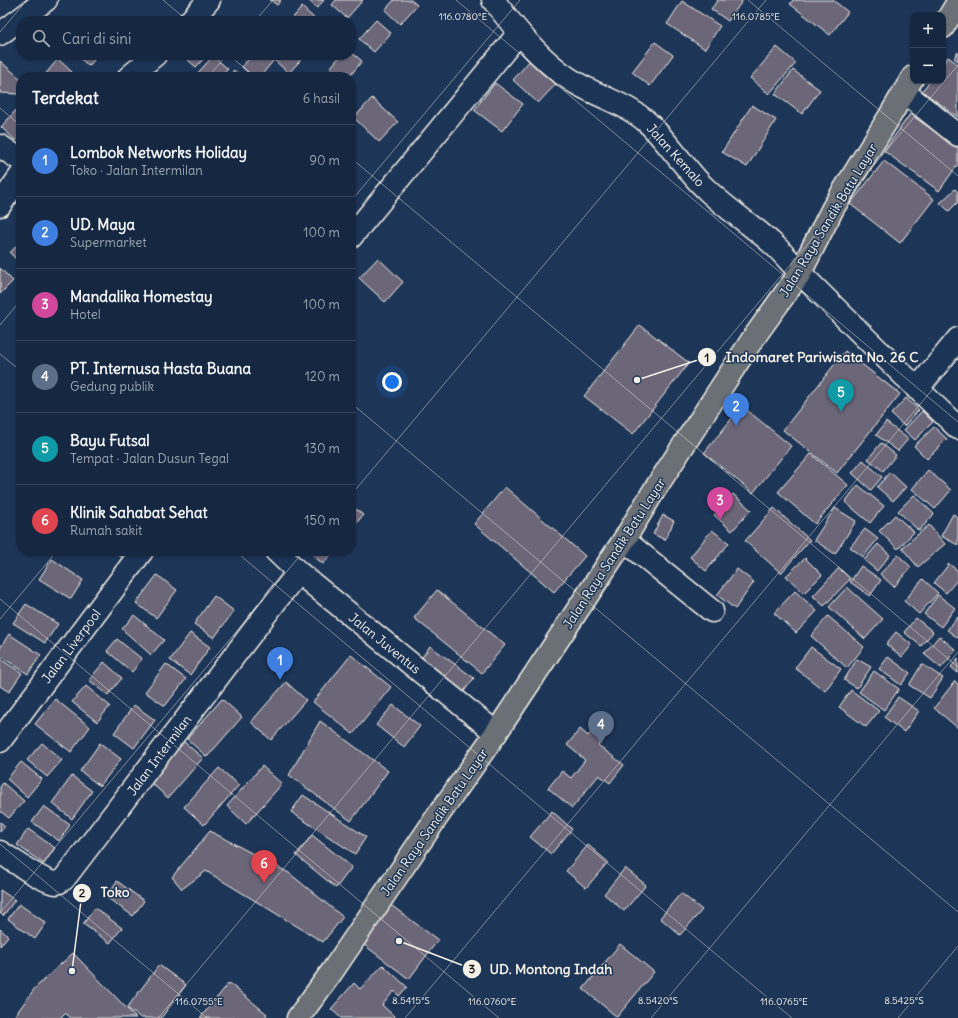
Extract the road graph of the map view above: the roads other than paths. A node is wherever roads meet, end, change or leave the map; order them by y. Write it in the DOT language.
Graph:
graph roads {
  1 [pos="46,0"];
  2 [pos="209,0"];
  3 [pos="493,0"];
  4 [pos="958,2"];
  5 [pos="24,16"];
  6 [pos="195,16"];
  7 [pos="16,22"];
  8 [pos="946,22"];
  9 [pos="519,33"];
  10 [pos="0,34"];
  11 [pos="149,60"];
  12 [pos="135,72"];
  13 [pos="908,85"];
  14 [pos="958,136"];
  15 [pos="0,146"];
  16 [pos="16,157"];
  17 [pos="16,182"];
  18 [pos="0,205"];
  19 [pos="356,231"];
  20 [pos="800,273"];
  21 [pos="958,339"];
  22 [pos="917,389"];
  23 [pos="958,428"];
  24 [pos="624,540"];
  25 [pos="138,556"];
  26 [pos="281,556"];
  27 [pos="298,572"];
  28 [pos="712,611"];
  29 [pos="4,727"];
  30 [pos="496,733"];
  31 [pos="0,852"];
  32 [pos="298,1018"];
  1 -- 5 [label="street"];
  2 -- 6 [label="street"];
  3 -- 9 [label="street, Jalan Kemalo"];
  4 -- 8 [label="main road"];
  7 -- 10 [label="street"];
  9 -- 19 [label="street"];
  9 -- 20 [label="street, Jalan Kemalo"];
  11 -- 12 [label="street"];
  13 -- 14 [label="street"];
  13 -- 20 [label="main road, Jalan Raya Sandik Batu Layar"];
  15 -- 16 [label="street"];
  17 -- 18 [label="street"];
  20 -- 22 [label="street, Jalan Kemalo"];
  20 -- 24 [label="main road, Jalan Raya Sandik Batu Layar"];
  21 -- 22 [label="street"];
  22 -- 23 [label="street, Jalan Kemalo"];
  24 -- 28 [label="street"];
  24 -- 30 [label="main road, Jalan Raya Sandik Batu Layar"];
  25 -- 29 [label="street, Jalan Liverpool"];
  26 -- 27 [label="street, Jalan Juventus"];
  27 -- 30 [label="street, Jalan Juventus"];
  27 -- 31 [label="street, Jalan Intermilan"];
  30 -- 32 [label="main road, Jalan Raya Sandik Batu Layar"];
}
